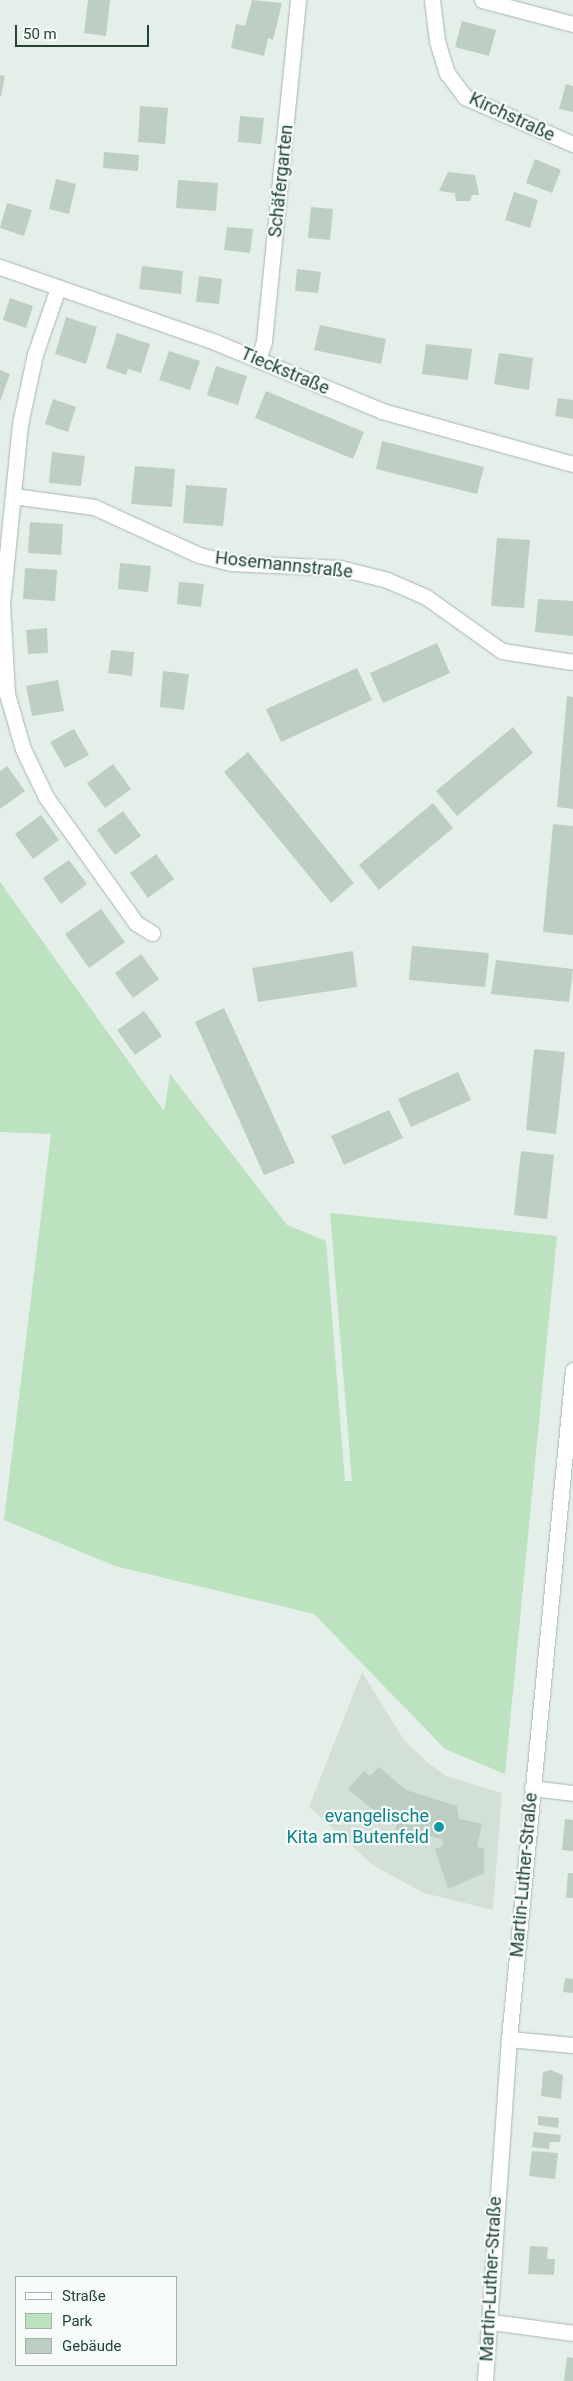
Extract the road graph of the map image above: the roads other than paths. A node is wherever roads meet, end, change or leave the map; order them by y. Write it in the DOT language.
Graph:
graph roads {
  1 [pos="298,0"];
  2 [pos="432,0"];
  3 [pos="482,0"];
  4 [pos="573,24"];
  5 [pos="573,144"];
  6 [pos="0,268"];
  7 [pos="58,288"];
  8 [pos="258,360"];
  9 [pos="573,464"];
  10 [pos="13,496"];
  11 [pos="573,662"];
  12 [pos="152,933"];
  13 [pos="573,1370"];
  14 [pos="569,1451"];
  15 [pos="532,1788"];
  16 [pos="573,1793"];
  17 [pos="509,2039"];
  18 [pos="573,2045"];
  19 [pos="492,2322"];
  20 [pos="573,2333"];
  21 [pos="485,2381"];
  1 -- 8 [label="street, Schäfergarten"];
  2 -- 5 [label="street, Kirchstraße"];
  3 -- 4 [label="street"];
  6 -- 7 [label="street, Tieckstraße"];
  7 -- 8 [label="street, Tieckstraße"];
  7 -- 10 [label="street"];
  8 -- 9 [label="street, Tieckstraße"];
  10 -- 11 [label="street, Hosemannstraße"];
  10 -- 12 [label="street"];
  13 -- 14 [label="street, Martin-Luther-Straße"];
  14 -- 15 [label="street, Martin-Luther-Straße"];
  15 -- 16 [label="street"];
  15 -- 17 [label="street, Martin-Luther-Straße"];
  17 -- 18 [label="street"];
  17 -- 19 [label="street, Martin-Luther-Straße"];
  19 -- 20 [label="street"];
  19 -- 21 [label="street, Martin-Luther-Straße"];
}
